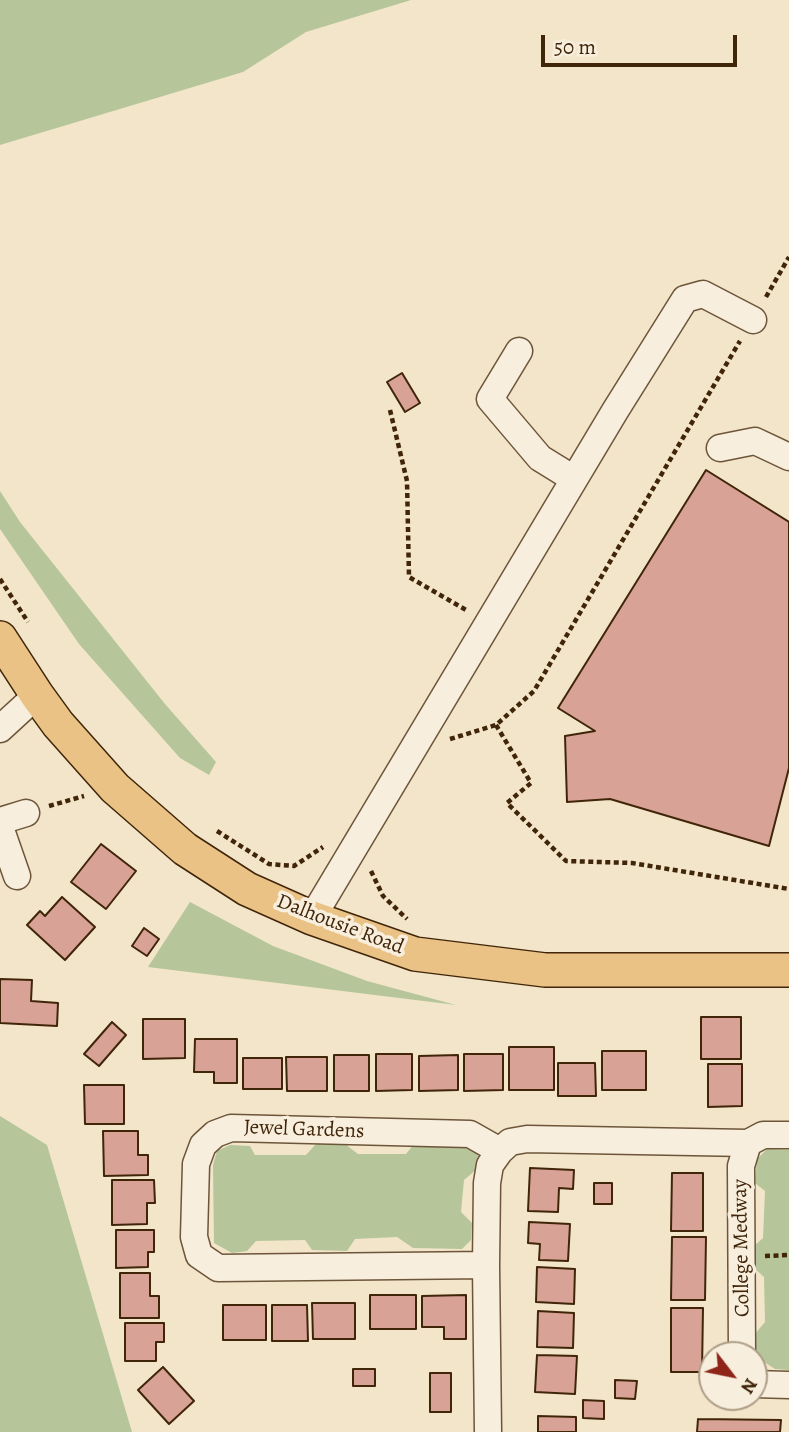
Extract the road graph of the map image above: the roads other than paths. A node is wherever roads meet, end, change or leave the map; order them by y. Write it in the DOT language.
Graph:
graph roads {
  1 [pos="753,320"];
  2 [pos="519,351"];
  3 [pos="720,447"];
  4 [pos="789,457"];
  5 [pos="574,479"];
  6 [pos="0,638"];
  7 [pos="37,695"];
  8 [pos="0,729"];
  9 [pos="26,813"];
  10 [pos="0,821"];
  11 [pos="0,827"];
  12 [pos="17,876"];
  13 [pos="312,918"];
  14 [pos="789,970"];
  15 [pos="789,1135"];
  16 [pos="748,1143"];
  17 [pos="500,1150"];
  18 [pos="486,1265"];
  19 [pos="743,1341"];
  20 [pos="768,1384"];
  21 [pos="789,1385"];
  22 [pos="488,1432"];
  1 -- 5 [label="street"];
  2 -- 5 [label="street"];
  3 -- 4 [label="street"];
  5 -- 13 [label="street"];
  6 -- 7 [label="main road, Dalhousie Road"];
  7 -- 8 [label="street"];
  7 -- 13 [label="main road, Dalhousie Road"];
  9 -- 10 [label="street"];
  11 -- 12 [label="street"];
  13 -- 14 [label="main road, Dalhousie Road"];
  15 -- 16 [label="street"];
  16 -- 17 [label="street"];
  16 -- 19 [label="street, College Medway"];
  17 -- 18 [label="street"];
  17 -- 18 [label="street, Jewel Gardens"];
  18 -- 22 [label="street"];
  20 -- 21 [label="street"];
}
